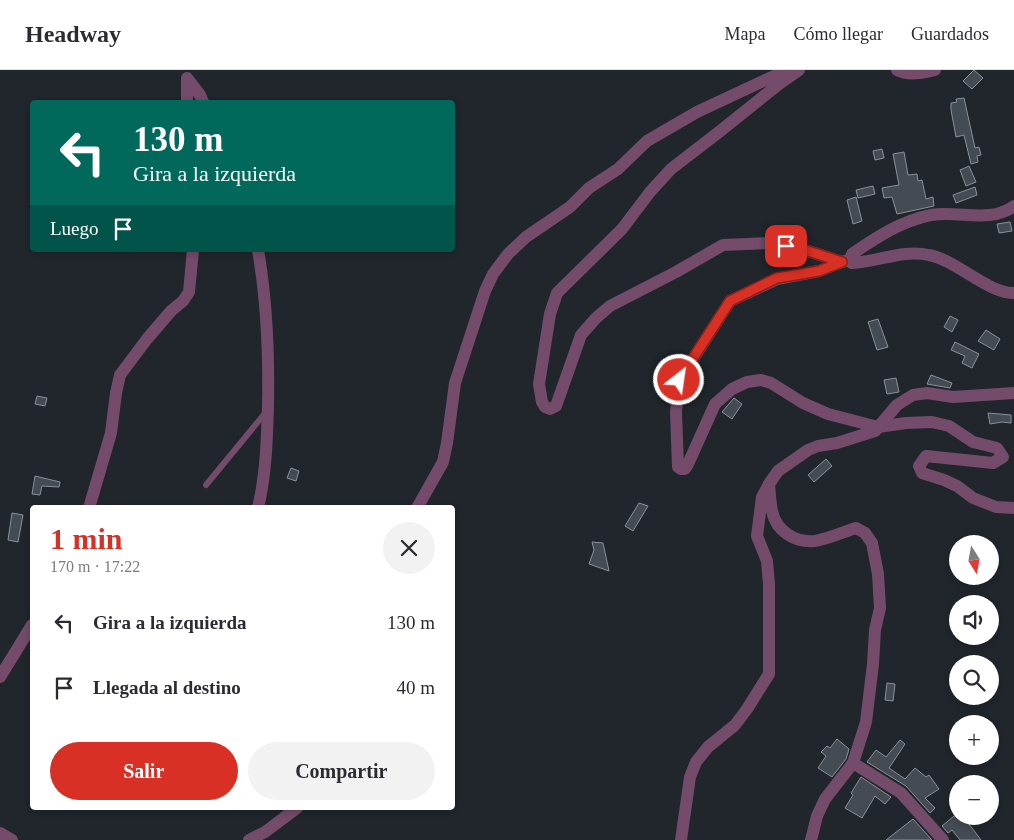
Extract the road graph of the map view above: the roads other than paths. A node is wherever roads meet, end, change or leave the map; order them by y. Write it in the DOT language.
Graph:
graph roads {
  1 [pos="787,70"];
  2 [pos="798,70"];
  3 [pos="897,70"];
  4 [pos="935,70"];
  5 [pos="189,74"];
  6 [pos="188,100"];
  7 [pos="202,100"];
  8 [pos="1014,206"];
  9 [pos="193,252"];
  10 [pos="258,252"];
  11 [pos="847,260"];
  12 [pos="1014,293"];
  13 [pos="1014,393"];
  14 [pos="268,409"];
  15 [pos="878,427"];
  16 [pos="1009,457"];
  17 [pos="768,484"];
  18 [pos="206,486"];
  19 [pos="90,505"];
  20 [pos="258,505"];
  21 [pos="419,505"];
  22 [pos="1014,508"];
  23 [pos="30,628"];
  24 [pos="0,677"];
  25 [pos="853,763"];
  26 [pos="294,810"];
  27 [pos="0,833"];
  28 [pos="12,840"];
  29 [pos="249,840"];
  30 [pos="681,840"];
  31 [pos="811,840"];
  32 [pos="943,840"];
  1 -- 21 [label="street"];
  2 -- 11 [label="street"];
  3 -- 4 [label="street"];
  5 -- 6 [label="street"];
  5 -- 7 [label="street"];
  8 -- 11 [label="street"];
  9 -- 19 [label="street"];
  10 -- 14 [label="street"];
  11 -- 12 [label="street"];
  11 -- 15 [label="street"];
  13 -- 15 [label="street"];
  14 -- 18 [label="lane"];
  14 -- 20 [label="street"];
  15 -- 16 [label="street"];
  15 -- 17 [label="street"];
  16 -- 22 [label="street"];
  17 -- 25 [label="street"];
  17 -- 30 [label="street"];
  23 -- 24 [label="street"];
  25 -- 31 [label="street"];
  25 -- 32 [label="street"];
  26 -- 29 [label="street"];
  27 -- 28 [label="street"];
}
